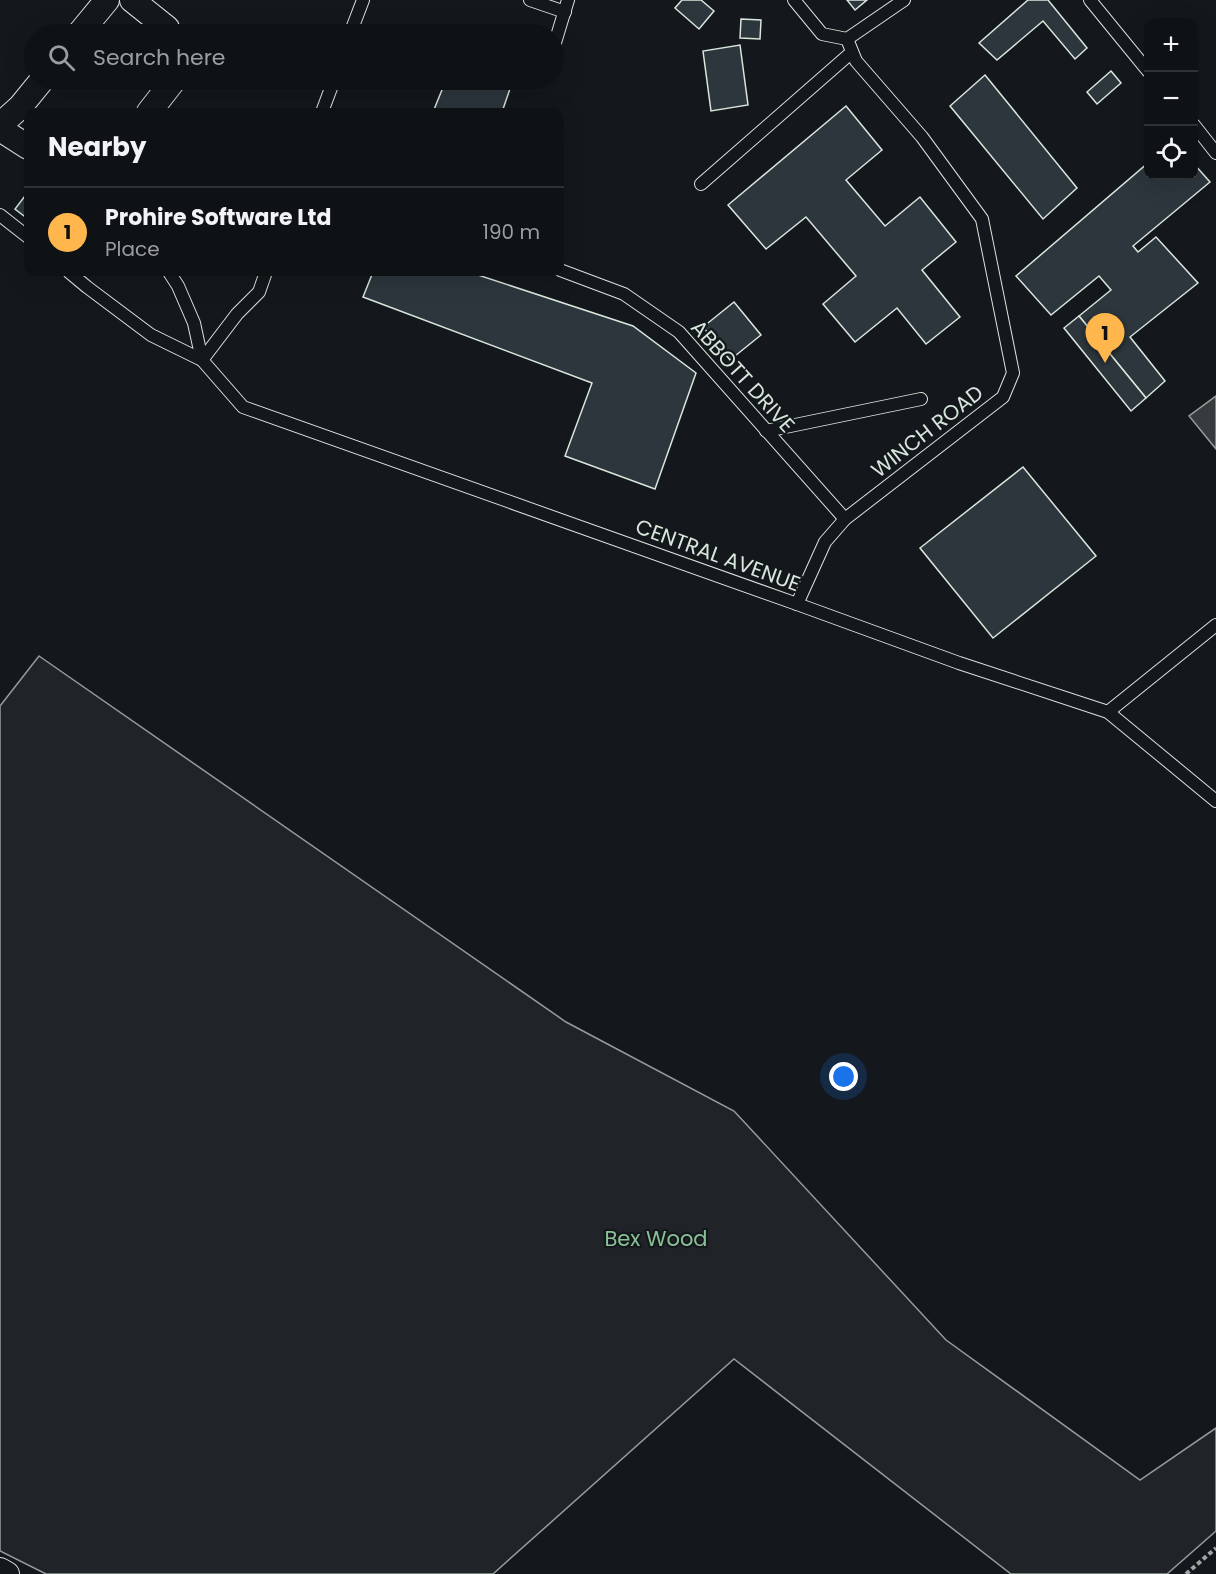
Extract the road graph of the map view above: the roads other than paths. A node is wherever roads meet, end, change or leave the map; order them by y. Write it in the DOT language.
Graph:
graph roads {
  1 [pos="106,0"];
  2 [pos="132,0"];
  3 [pos="363,0"];
  4 [pos="530,0"];
  5 [pos="794,0"];
  6 [pos="904,0"];
  7 [pos="1090,0"];
  8 [pos="566,6"];
  9 [pos="87,24"];
  10 [pos="162,24"];
  11 [pos="354,24"];
  12 [pos="561,24"];
  13 [pos="847,39"];
  14 [pos="852,52"];
  15 [pos="1144,65"];
  16 [pos="34,90"];
  17 [pos="166,90"];
  18 [pos="330,90"];
  19 [pos="152,108"];
  20 [pos="324,108"];
  21 [pos="1195,126"];
  22 [pos="0,127"];
  23 [pos="24,144"];
  24 [pos="1216,153"];
  25 [pos="701,184"];
  26 [pos="0,214"];
  27 [pos="24,234"];
  28 [pos="564,272"];
  29 [pos="74,276"];
  30 [pos="172,276"];
  31 [pos="265,276"];
  32 [pos="202,360"];
  33 [pos="921,399"];
  34 [pos="766,431"];
  35 [pos="845,519"];
  36 [pos="797,604"];
  37 [pos="1216,625"];
  38 [pos="1108,712"];
  39 [pos="1216,801"];
  40 [pos="0,1570"];
  41 [pos="7,1574"];
  1 -- 9 [label="street"];
  2 -- 10 [label="street"];
  3 -- 11 [label="lane"];
  4 -- 8 [label="lane"];
  5 -- 13 [label="lane"];
  6 -- 13 [label="lane"];
  7 -- 15 [label="lane"];
  8 -- 12 [label="lane"];
  13 -- 14 [label="lane, WINCH ROAD"];
  14 -- 25 [label="lane"];
  14 -- 35 [label="lane, WINCH ROAD"];
  16 -- 22 [label="street"];
  17 -- 19 [label="street"];
  18 -- 20 [label="lane"];
  21 -- 24 [label="lane"];
  22 -- 23 [label="street"];
  26 -- 27 [label="lane"];
  28 -- 34 [label="lane, ABBOTT DRIVE"];
  29 -- 32 [label="lane"];
  30 -- 32 [label="lane"];
  31 -- 32 [label="lane"];
  32 -- 36 [label="lane, CENTRAL AVENUE"];
  33 -- 34 [label="lane"];
  34 -- 35 [label="lane, ABBOTT DRIVE"];
  35 -- 36 [label="lane, WINCH ROAD"];
  36 -- 38 [label="lane, CENTRAL AVENUE"];
  37 -- 38 [label="lane"];
  38 -- 39 [label="lane"];
  40 -- 41 [label="street"];
}
